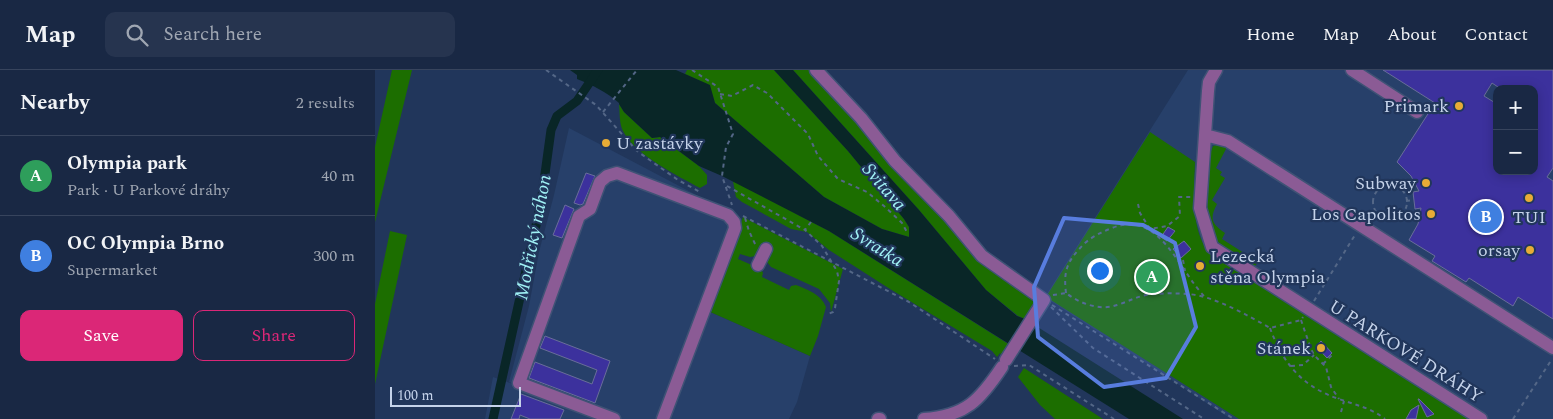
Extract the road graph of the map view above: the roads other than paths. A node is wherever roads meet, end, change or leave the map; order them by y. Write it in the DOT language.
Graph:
graph roads {
  1 [pos="816,70"];
  2 [pos="1216,70"];
  3 [pos="1352,70"];
  4 [pos="1417,112"];
  5 [pos="1205,135"];
  6 [pos="1553,348"];
  7 [pos="614,419"];
  8 [pos="663,419"];
  9 [pos="924,419"];
  10 [pos="928,419"];
  11 [pos="1481,419"];
  1 -- 10 [label="street"];
  2 -- 5 [label="street, U PARKOVÉ DRÁHY"];
  3 -- 4 [label="street"];
  5 -- 6 [label="street"];
  5 -- 11 [label="street, U PARKOVÉ DRÁHY"];
  7 -- 8 [label="street"];
  9 -- 10 [label="street"];
}
